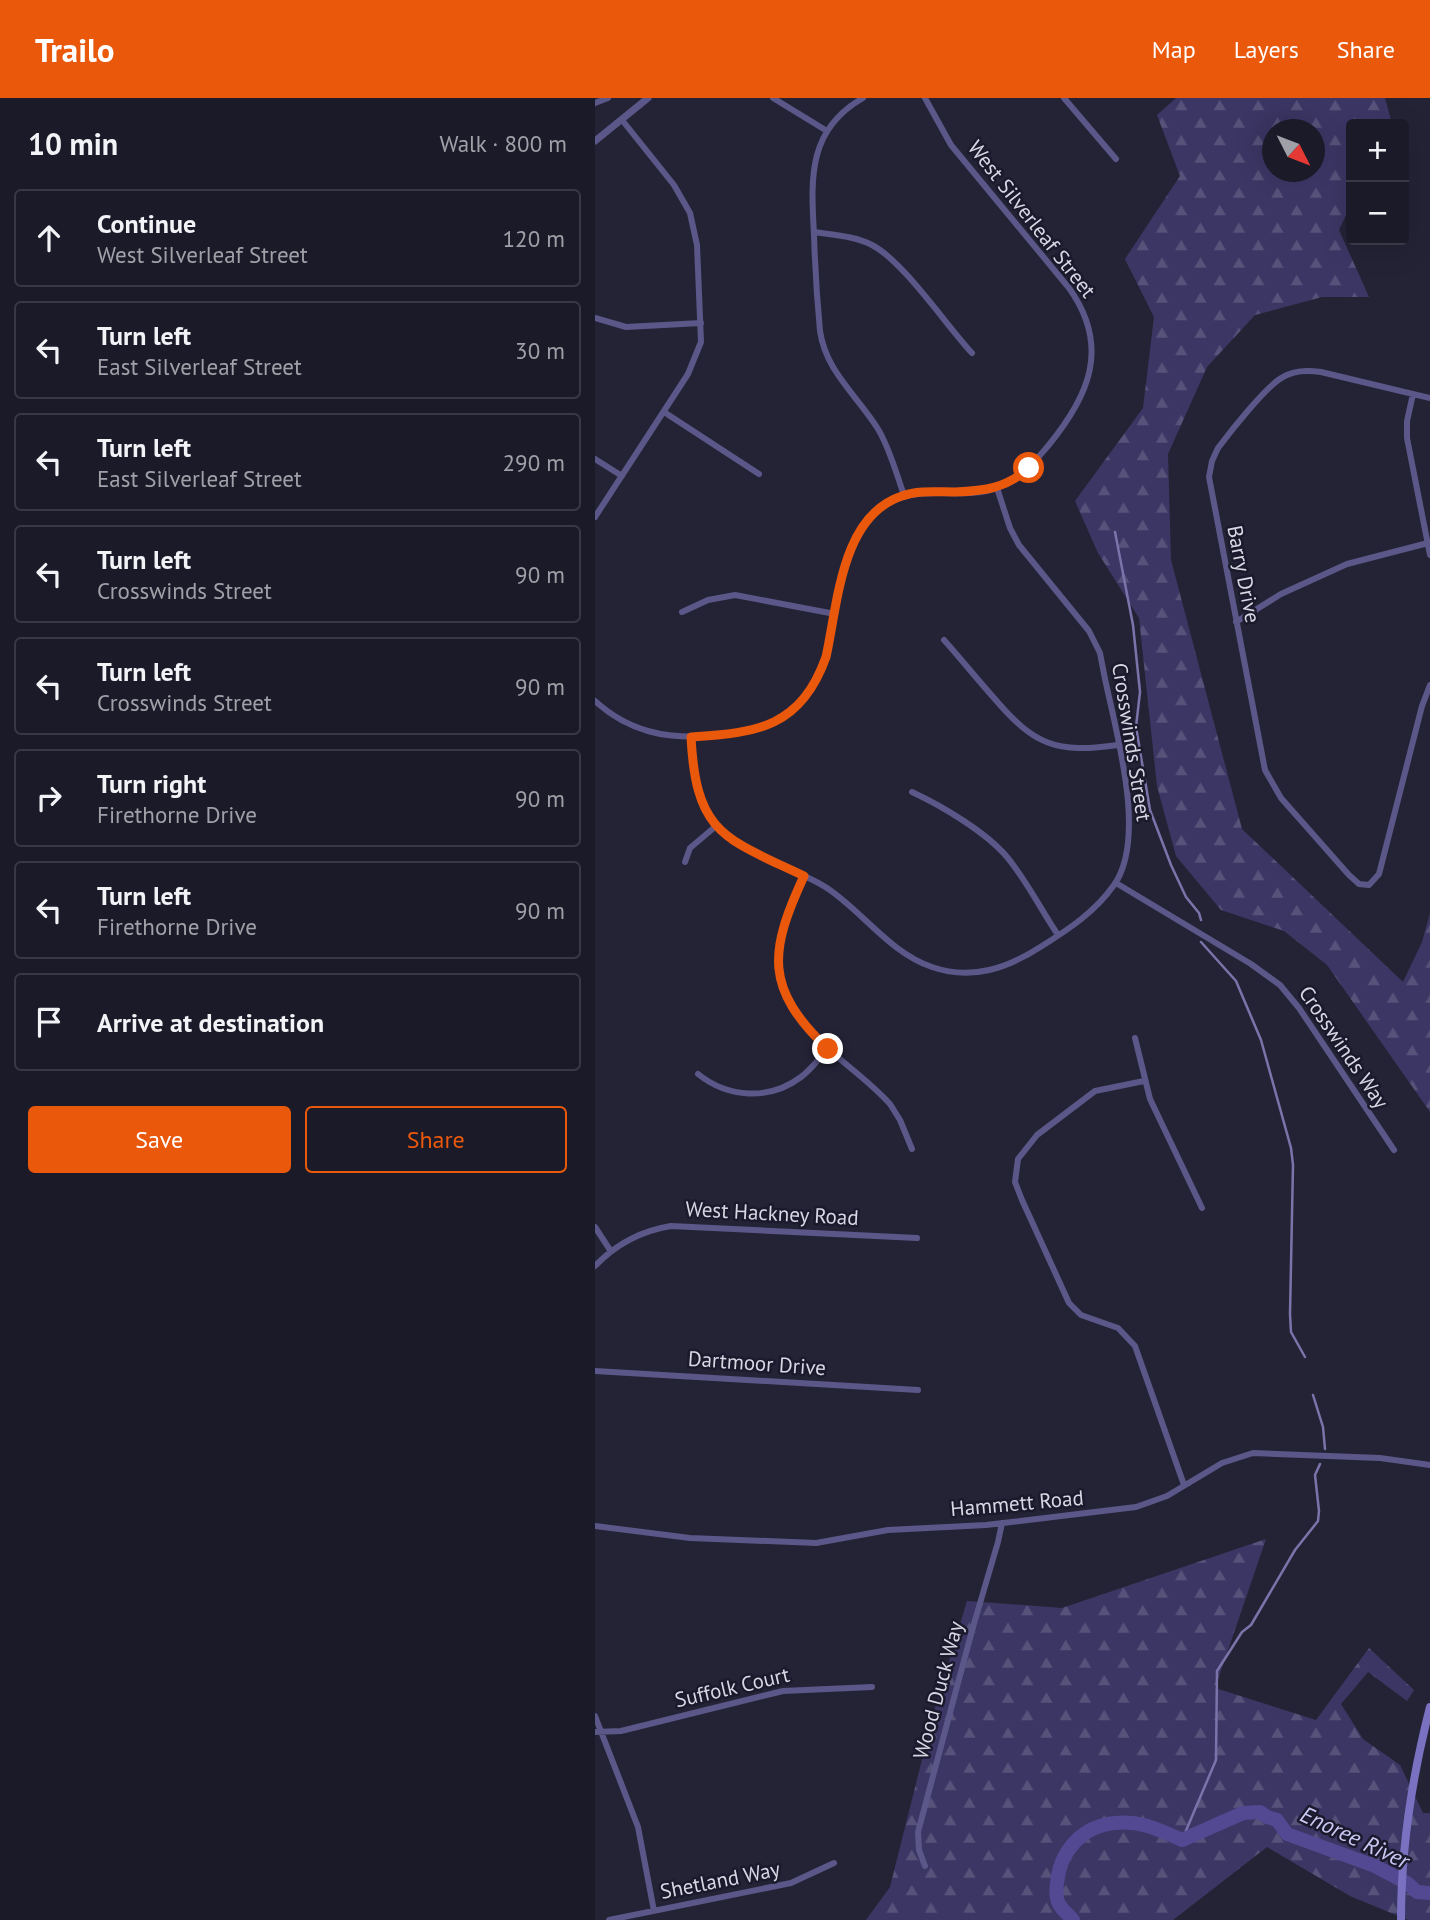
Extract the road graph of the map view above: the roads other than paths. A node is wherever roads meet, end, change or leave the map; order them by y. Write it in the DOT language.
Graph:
graph roads {
  1 [pos="608,98"];
  2 [pos="647,98"];
  3 [pos="773,98"];
  4 [pos="863,98"];
  5 [pos="925,98"];
  6 [pos="1064,98"];
  7 [pos="595,103"];
  8 [pos="622,120"];
  9 [pos="827,131"];
  10 [pos="595,141"];
  11 [pos="1116,159"];
  12 [pos="814,232"];
  13 [pos="595,318"];
  14 [pos="701,323"];
  15 [pos="972,353"];
  16 [pos="1412,394"];
  17 [pos="1430,398"];
  18 [pos="664,412"];
  19 [pos="595,458"];
  20 [pos="759,474"];
  21 [pos="622,476"];
  22 [pos="997,488"];
  23 [pos="904,495"];
  24 [pos="595,517"];
  25 [pos="1427,543"];
  26 [pos="1430,555"];
  27 [pos="682,612"];
  28 [pos="835,614"];
  29 [pos="1236,622"];
  30 [pos="944,640"];
  31 [pos="1430,685"];
  32 [pos="595,701"];
  33 [pos="691,737"];
  34 [pos="1118,745"];
  35 [pos="912,792"];
  36 [pos="716,826"];
  37 [pos="685,862"];
  38 [pos="804,876"];
  39 [pos="1116,883"];
  40 [pos="1058,935"];
  41 [pos="1136,1038"];
  42 [pos="828,1049"];
  43 [pos="698,1074"];
  44 [pos="1144,1081"];
  45 [pos="912,1149"];
  46 [pos="1394,1150"];
  47 [pos="1202,1208"];
  48 [pos="595,1227"];
  49 [pos="917,1238"];
  50 [pos="610,1250"];
  51 [pos="595,1266"];
  52 [pos="595,1371"];
  53 [pos="918,1390"];
  54 [pos="1430,1465"];
  55 [pos="1184,1485"];
  56 [pos="1002,1523"];
  57 [pos="595,1526"];
  58 [pos="872,1687"];
  59 [pos="1430,1707"];
  60 [pos="595,1716"];
  61 [pos="598,1732"];
  62 [pos="834,1863"];
  63 [pos="925,1866"];
  64 [pos="654,1911"];
  65 [pos="609,1920"];
  66 [pos="1401,1920"];
  1 -- 7 [label="street"];
  2 -- 8 [label="street"];
  3 -- 9 [label="street"];
  4 -- 9 [label="street"];
  5 -- 22 [label="street, West Silverleaf Street"];
  6 -- 11 [label="street"];
  8 -- 10 [label="street"];
  8 -- 14 [label="street"];
  9 -- 12 [label="street"];
  12 -- 15 [label="street"];
  12 -- 23 [label="street"];
  13 -- 14 [label="street"];
  14 -- 18 [label="street"];
  16 -- 17 [label="street, Barry Drive"];
  16 -- 25 [label="street"];
  16 -- 29 [label="street, Barry Drive"];
  18 -- 20 [label="street"];
  18 -- 21 [label="street"];
  19 -- 21 [label="street"];
  21 -- 24 [label="street"];
  22 -- 23 [label="street, West Silverleaf Street"];
  22 -- 34 [label="street, Crosswinds Street"];
  23 -- 28 [label="street"];
  25 -- 26 [label="street"];
  25 -- 29 [label="street"];
  27 -- 28 [label="street"];
  28 -- 33 [label="street"];
  29 -- 31 [label="street, Barry Drive"];
  30 -- 34 [label="street"];
  32 -- 33 [label="street"];
  33 -- 36 [label="street, Crosswinds Street"];
  34 -- 39 [label="street, Crosswinds Street"];
  35 -- 40 [label="street"];
  36 -- 37 [label="street"];
  36 -- 38 [label="street, Crosswinds Street"];
  38 -- 40 [label="street, Crosswinds Street"];
  38 -- 42 [label="street"];
  39 -- 40 [label="street, Crosswinds Street"];
  39 -- 46 [label="street, Crosswinds Way"];
  41 -- 44 [label="street"];
  42 -- 43 [label="street"];
  42 -- 45 [label="street"];
  44 -- 47 [label="street"];
  44 -- 55 [label="street"];
  48 -- 50 [label="street"];
  49 -- 50 [label="street, West Hackney Road"];
  50 -- 51 [label="street, West Hackney Road"];
  52 -- 53 [label="street, Dartmoor Drive"];
  54 -- 55 [label="street, Hammett Road"];
  55 -- 56 [label="street, Hammett Road"];
  56 -- 57 [label="street, Hammett Road"];
  56 -- 63 [label="street, Wood Duck Way"];
  58 -- 61 [label="street, Suffolk Court"];
  59 -- 66 [label="main road"];
  60 -- 61 [label="street"];
  61 -- 64 [label="street"];
  62 -- 64 [label="street, Shetland Way"];
  64 -- 65 [label="street, Shetland Way"];
}
